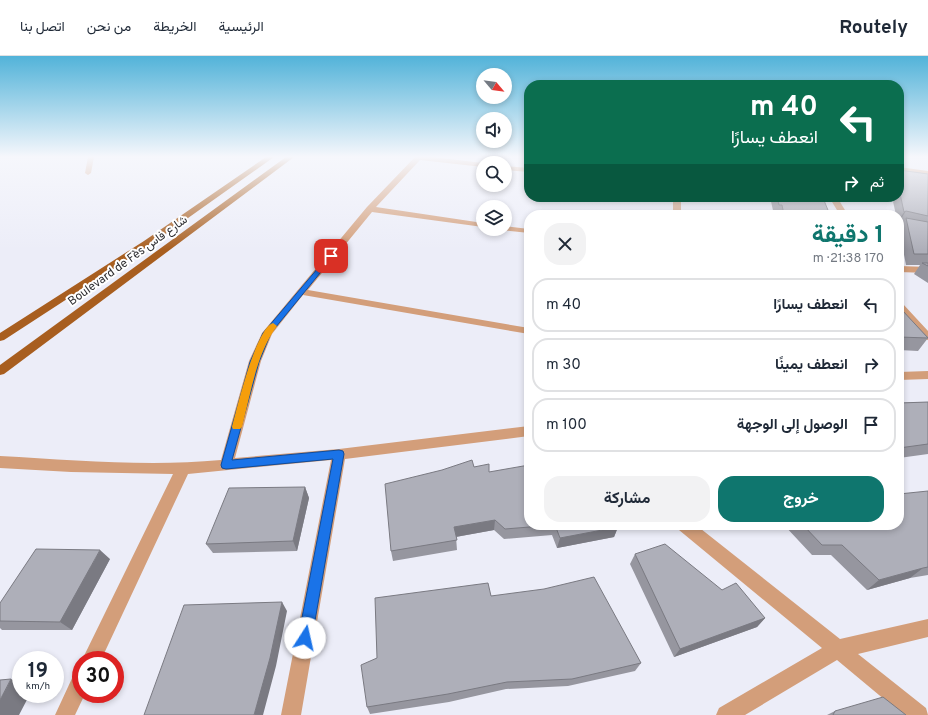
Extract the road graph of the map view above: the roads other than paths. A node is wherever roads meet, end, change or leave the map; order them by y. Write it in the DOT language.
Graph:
graph roads {
  1 [pos="228,188"];
  2 [pos="250,188"];
  3 [pos="390,188"];
  4 [pos="370,209"];
  5 [pos="476,224"];
  6 [pos="904,226"];
  7 [pos="512,229"];
  8 [pos="524,230"];
  9 [pos="928,230"];
  10 [pos="904,269"];
  11 [pos="928,270"];
  12 [pos="302,292"];
  13 [pos="904,312"];
  14 [pos="524,329"];
  15 [pos="0,338"];
  16 [pos="928,338"];
  17 [pos="0,371"];
  18 [pos="928,375"];
  19 [pos="904,376"];
  20 [pos="524,432"];
  21 [pos="339,454"];
  22 [pos="0,462"];
  23 [pos="226,465"];
  24 [pos="183,469"];
  25 [pos="690,530"];
  26 [pos="928,628"];
  27 [pos="838,649"];
  28 [pos="95,651"];
  29 [pos="72,700"];
  30 [pos="65,715"];
  31 [pos="291,715"];
  32 [pos="726,715"];
  33 [pos="919,715"];
  1 -- 15 [label="main road, Boulevard de Fès شارع فاس"];
  2 -- 17 [label="main road, Boulevard de Fès شارع فاس"];
  3 -- 4 [label="street"];
  4 -- 5 [label="street"];
  4 -- 12 [label="street"];
  6 -- 9 [label="street"];
  7 -- 8 [label="street"];
  10 -- 11 [label="street"];
  12 -- 14 [label="street"];
  12 -- 23 [label="street"];
  13 -- 16 [label="street"];
  18 -- 19 [label="street"];
  20 -- 21 [label="street"];
  21 -- 23 [label="street"];
  21 -- 31 [label="street"];
  22 -- 24 [label="street"];
  23 -- 24 [label="street"];
  24 -- 28 [label="street"];
  25 -- 27 [label="street"];
  26 -- 27 [label="street"];
  27 -- 32 [label="street"];
  27 -- 33 [label="street"];
  29 -- 30 [label="street"];
}
